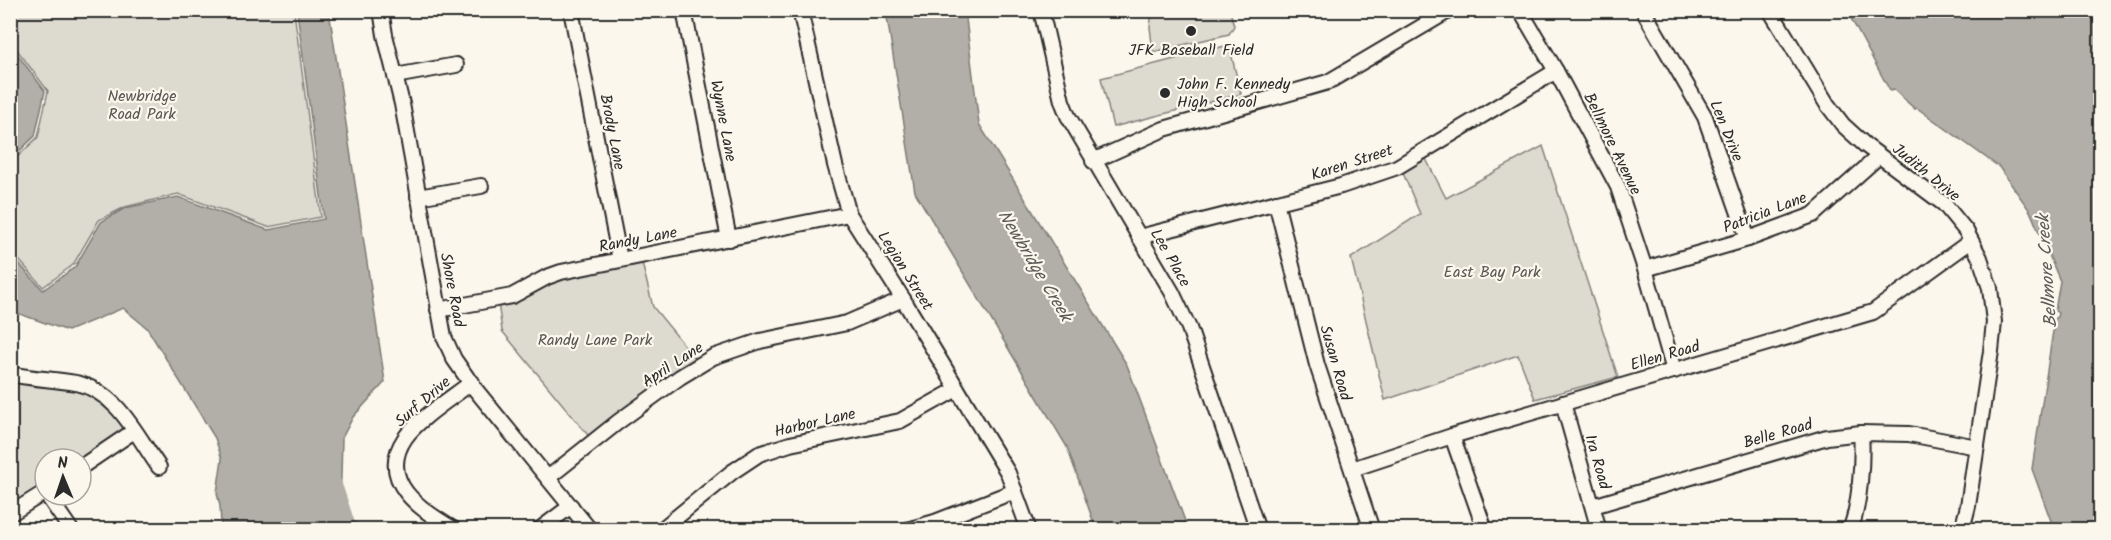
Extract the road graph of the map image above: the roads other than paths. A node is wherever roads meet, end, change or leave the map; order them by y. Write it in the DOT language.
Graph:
graph roads {
  1 [pos="381,10"];
  2 [pos="571,10"];
  3 [pos="684,10"];
  4 [pos="800,10"];
  5 [pos="1041,10"];
  6 [pos="1450,10"];
  7 [pos="1520,10"];
  8 [pos="1643,10"];
  9 [pos="1770,10"];
  10 [pos="456,64"];
  11 [pos="1556,71"];
  12 [pos="394,76"];
  13 [pos="1879,156"];
  14 [pos="1093,161"];
  15 [pos="481,186"];
  16 [pos="418,197"];
  17 [pos="1276,202"];
  18 [pos="849,214"];
  19 [pos="1139,237"];
  20 [pos="729,239"];
  21 [pos="1748,239"];
  22 [pos="1971,241"];
  23 [pos="620,260"];
  24 [pos="1645,269"];
  25 [pos="903,299"];
  26 [pos="438,310"];
  27 [pos="1674,371"];
  28 [pos="10,374"];
  29 [pos="472,382"];
  30 [pos="957,389"];
  31 [pos="1563,403"];
  32 [pos="134,431"];
  33 [pos="1861,433"];
  34 [pos="1452,436"];
  35 [pos="1977,447"];
  36 [pos="93,459"];
  37 [pos="159,467"];
  38 [pos="1352,469"];
  39 [pos="549,477"];
  40 [pos="1015,491"];
  41 [pos="33,500"];
  42 [pos="571,506"];
  43 [pos="1593,506"];
  44 [pos="55,507"];
  45 [pos="10,514"];
  46 [pos="71,530"];
  47 [pos="455,530"];
  48 [pos="539,530"];
  49 [pos="590,530"];
  50 [pos="661,530"];
  51 [pos="907,530"];
  52 [pos="1029,530"];
  53 [pos="1258,530"];
  54 [pos="1372,530"];
  55 [pos="1485,530"];
  56 [pos="1599,530"];
  57 [pos="1850,530"];
  58 [pos="1962,530"];
  1 -- 12 [label="street, Shore Road"];
  2 -- 23 [label="street, Brody Lane"];
  3 -- 20 [label="street, Wynne Lane"];
  4 -- 18 [label="street, Legion Street"];
  5 -- 14 [label="street, Lee Place"];
  6 -- 14 [label="street"];
  7 -- 11 [label="street, Bellmore Avenue"];
  8 -- 21 [label="street, Len Drive"];
  9 -- 13 [label="street, Judith Drive"];
  10 -- 12 [label="street"];
  11 -- 17 [label="street, Karen Street"];
  11 -- 24 [label="street, Bellmore Avenue"];
  12 -- 16 [label="street, Shore Road"];
  13 -- 21 [label="street, Patricia Lane"];
  13 -- 22 [label="street, Judith Drive"];
  14 -- 19 [label="street, Lee Place"];
  15 -- 16 [label="street"];
  16 -- 26 [label="street, Shore Road"];
  17 -- 19 [label="street, Karen Street"];
  17 -- 38 [label="street, Susan Road"];
  18 -- 20 [label="street, Randy Lane"];
  18 -- 25 [label="street, Legion Street"];
  19 -- 53 [label="street, Lee Place"];
  20 -- 23 [label="street, Randy Lane"];
  21 -- 24 [label="street, Patricia Lane"];
  22 -- 27 [label="street, Ellen Road"];
  22 -- 35 [label="street, Judith Drive"];
  23 -- 26 [label="street, Randy Lane"];
  24 -- 27 [label="street, Bellmore Avenue"];
  25 -- 30 [label="street, Legion Street"];
  25 -- 39 [label="street, April Lane"];
  26 -- 29 [label="street, Shore Road"];
  27 -- 31 [label="street, Ellen Road"];
  28 -- 32 [label="street"];
  29 -- 39 [label="street, Shore Road"];
  29 -- 47 [label="street, Surf Drive"];
  30 -- 40 [label="street, Legion Street"];
  30 -- 50 [label="street, Harbor Lane"];
  31 -- 34 [label="street, Ellen Road"];
  31 -- 43 [label="street, Ira Road"];
  32 -- 36 [label="street"];
  32 -- 37 [label="street"];
  33 -- 35 [label="street, Belle Road"];
  33 -- 43 [label="street, Belle Road"];
  33 -- 57 [label="street"];
  34 -- 38 [label="street, Ellen Road"];
  34 -- 55 [label="street"];
  35 -- 58 [label="street, Judith Drive"];
  38 -- 54 [label="street, Susan Road"];
  39 -- 42 [label="street, Shore Road"];
  40 -- 51 [label="street"];
  40 -- 52 [label="street, Legion Street"];
  41 -- 45 [label="street"];
  42 -- 48 [label="street"];
  42 -- 49 [label="street, Shore Road"];
  43 -- 56 [label="street, Ira Road"];
  44 -- 46 [label="street"];
}
